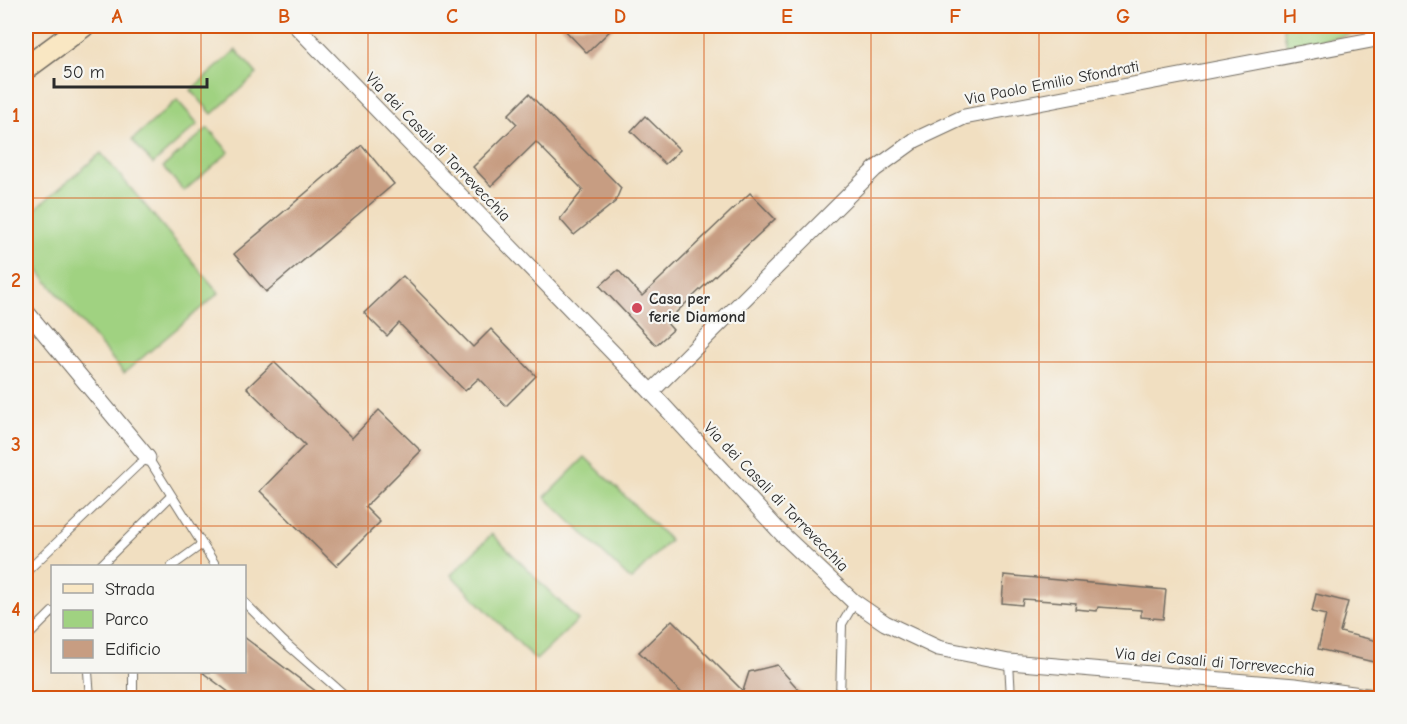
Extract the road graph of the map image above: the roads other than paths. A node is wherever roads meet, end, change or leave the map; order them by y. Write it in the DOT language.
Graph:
graph roads {
  1 [pos="83,26"];
  2 [pos="296,26"];
  3 [pos="1382,38"];
  4 [pos="26,68"];
  5 [pos="26,310"];
  6 [pos="651,392"];
  7 [pos="148,458"];
  8 [pos="170,497"];
  9 [pos="201,545"];
  10 [pos="102,565"];
  11 [pos="175,565"];
  12 [pos="215,565"];
  13 [pos="26,572"];
  14 [pos="855,603"];
  15 [pos="246,604"];
  16 [pos="51,613"];
  17 [pos="26,638"];
  18 [pos="1009,662"];
  19 [pos="88,673"];
  20 [pos="133,673"];
  21 [pos="90,697"];
  22 [pos="1382,698"];
  23 [pos="139,699"];
  24 [pos="348,699"];
  25 [pos="840,699"];
  26 [pos="1011,699"];
  1 -- 4 [label="main road"];
  2 -- 6 [label="street, Via dei Casali di Torrevecchia"];
  3 -- 6 [label="street, Via Paolo Emilio Sfondrati"];
  5 -- 7 [label="street"];
  6 -- 14 [label="street, Via dei Casali di Torrevecchia"];
  7 -- 8 [label="lane"];
  7 -- 13 [label="lane"];
  8 -- 9 [label="lane"];
  8 -- 10 [label="lane"];
  9 -- 11 [label="lane"];
  9 -- 12 [label="lane"];
  14 -- 18 [label="street, Via dei Casali di Torrevecchia"];
  14 -- 25 [label="lane"];
  15 -- 24 [label="lane"];
  16 -- 17 [label="lane"];
  18 -- 22 [label="street, Via dei Casali di Torrevecchia"];
  18 -- 26 [label="lane"];
  19 -- 21 [label="lane"];
  20 -- 23 [label="lane"];
}
